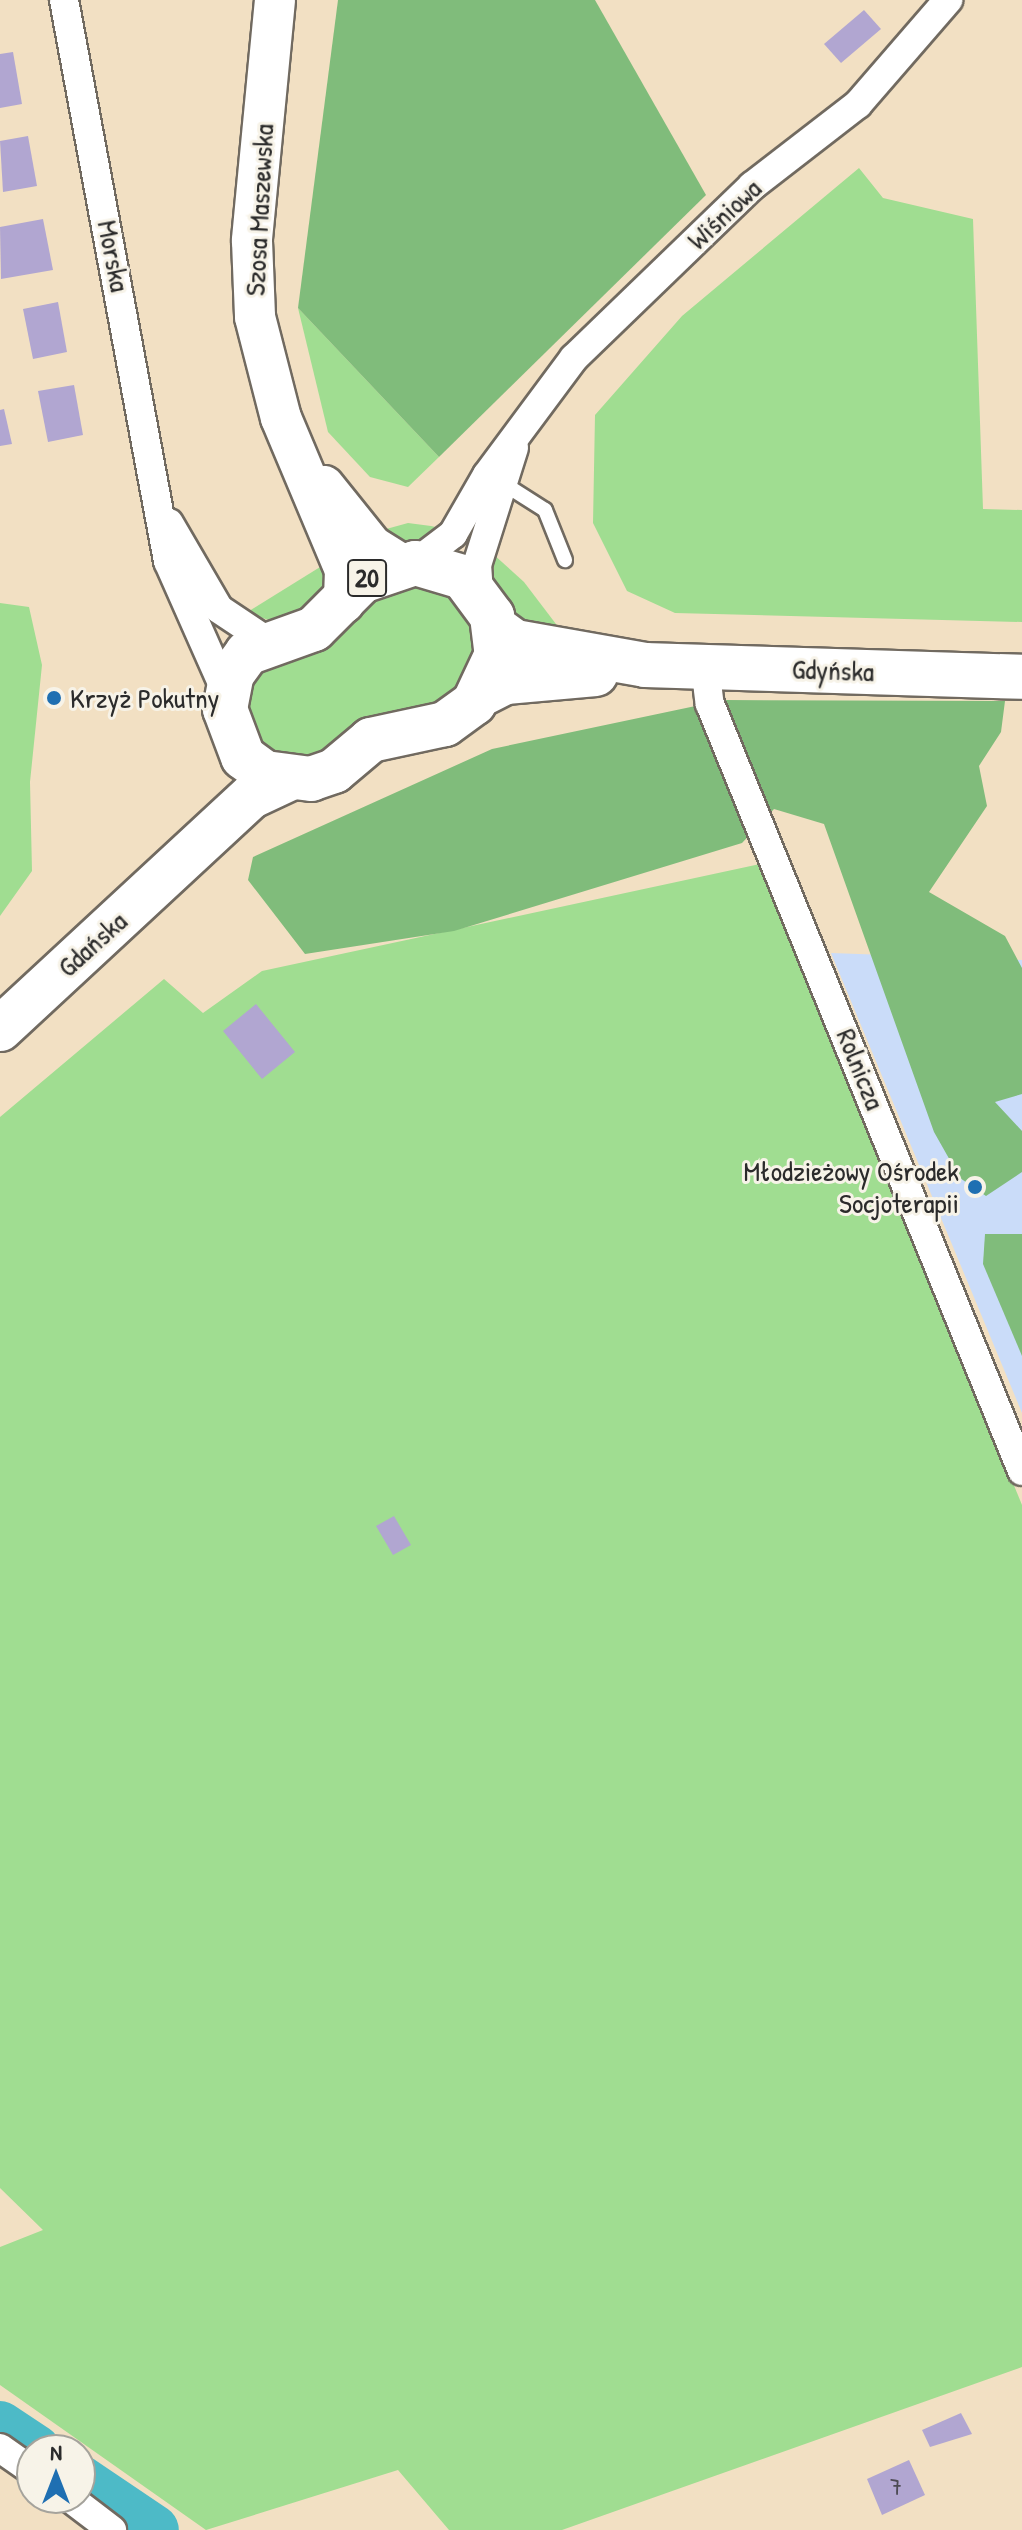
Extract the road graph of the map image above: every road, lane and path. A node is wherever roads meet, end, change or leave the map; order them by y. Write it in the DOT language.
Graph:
graph roads {
  1 [pos="64,0"];
  2 [pos="275,0"];
  3 [pos="948,0"];
  4 [pos="300,462"];
  5 [pos="496,480"];
  6 [pos="162,512"];
  7 [pos="565,560"];
  8 [pos="408,564"];
  9 [pos="344,603"];
  10 [pos="488,611"];
  11 [pos="267,641"];
  12 [pos="645,665"];
  13 [pos="705,666"];
  14 [pos="1022,677"];
  15 [pos="482,694"];
  16 [pos="228,716"];
  17 [pos="288,779"];
  18 [pos="182,857"];
  19 [pos="0,1029"];
  20 [pos="1022,1471"];
  21 [pos="91,2514"];
  22 [pos="112,2530"];
  1 -- 6 [label="street, Morska"];
  2 -- 4 [label="main road, Szosa Maszewska"];
  3 -- 5 [label="street, Wiśniowa"];
  4 -- 8 [label="main road, Szosa Maszewska"];
  4 -- 9 [label="main road, Szosa Maszewska"];
  5 -- 7 [label="lane"];
  5 -- 8 [label="street, Wiśniowa"];
  5 -- 10 [label="street, Wiśniowa"];
  6 -- 11 [label="street, Morska"];
  6 -- 16 [label="street, Morska"];
  8 -- 9 [label="main road, 20"];
  8 -- 10 [label="main road, 20"];
  9 -- 11 [label="main road, 20"];
  10 -- 12 [label="main road, Gdyńska / 20"];
  10 -- 15 [label="main road"];
  11 -- 16 [label="main road, 20"];
  12 -- 13 [label="main road, Gdyńska / 20"];
  12 -- 15 [label="main road, Gdyńska / 20"];
  13 -- 14 [label="main road, Gdyńska / 20"];
  13 -- 20 [label="street, Rolnicza"];
  15 -- 17 [label="main road, 20"];
  16 -- 17 [label="main road"];
  16 -- 18 [label="main road, Gdańska / 20"];
  17 -- 18 [label="main road, Gdańska / 20"];
  18 -- 19 [label="main road, Gdańska / 20"];
  21 -- 22 [label="street"];
}
